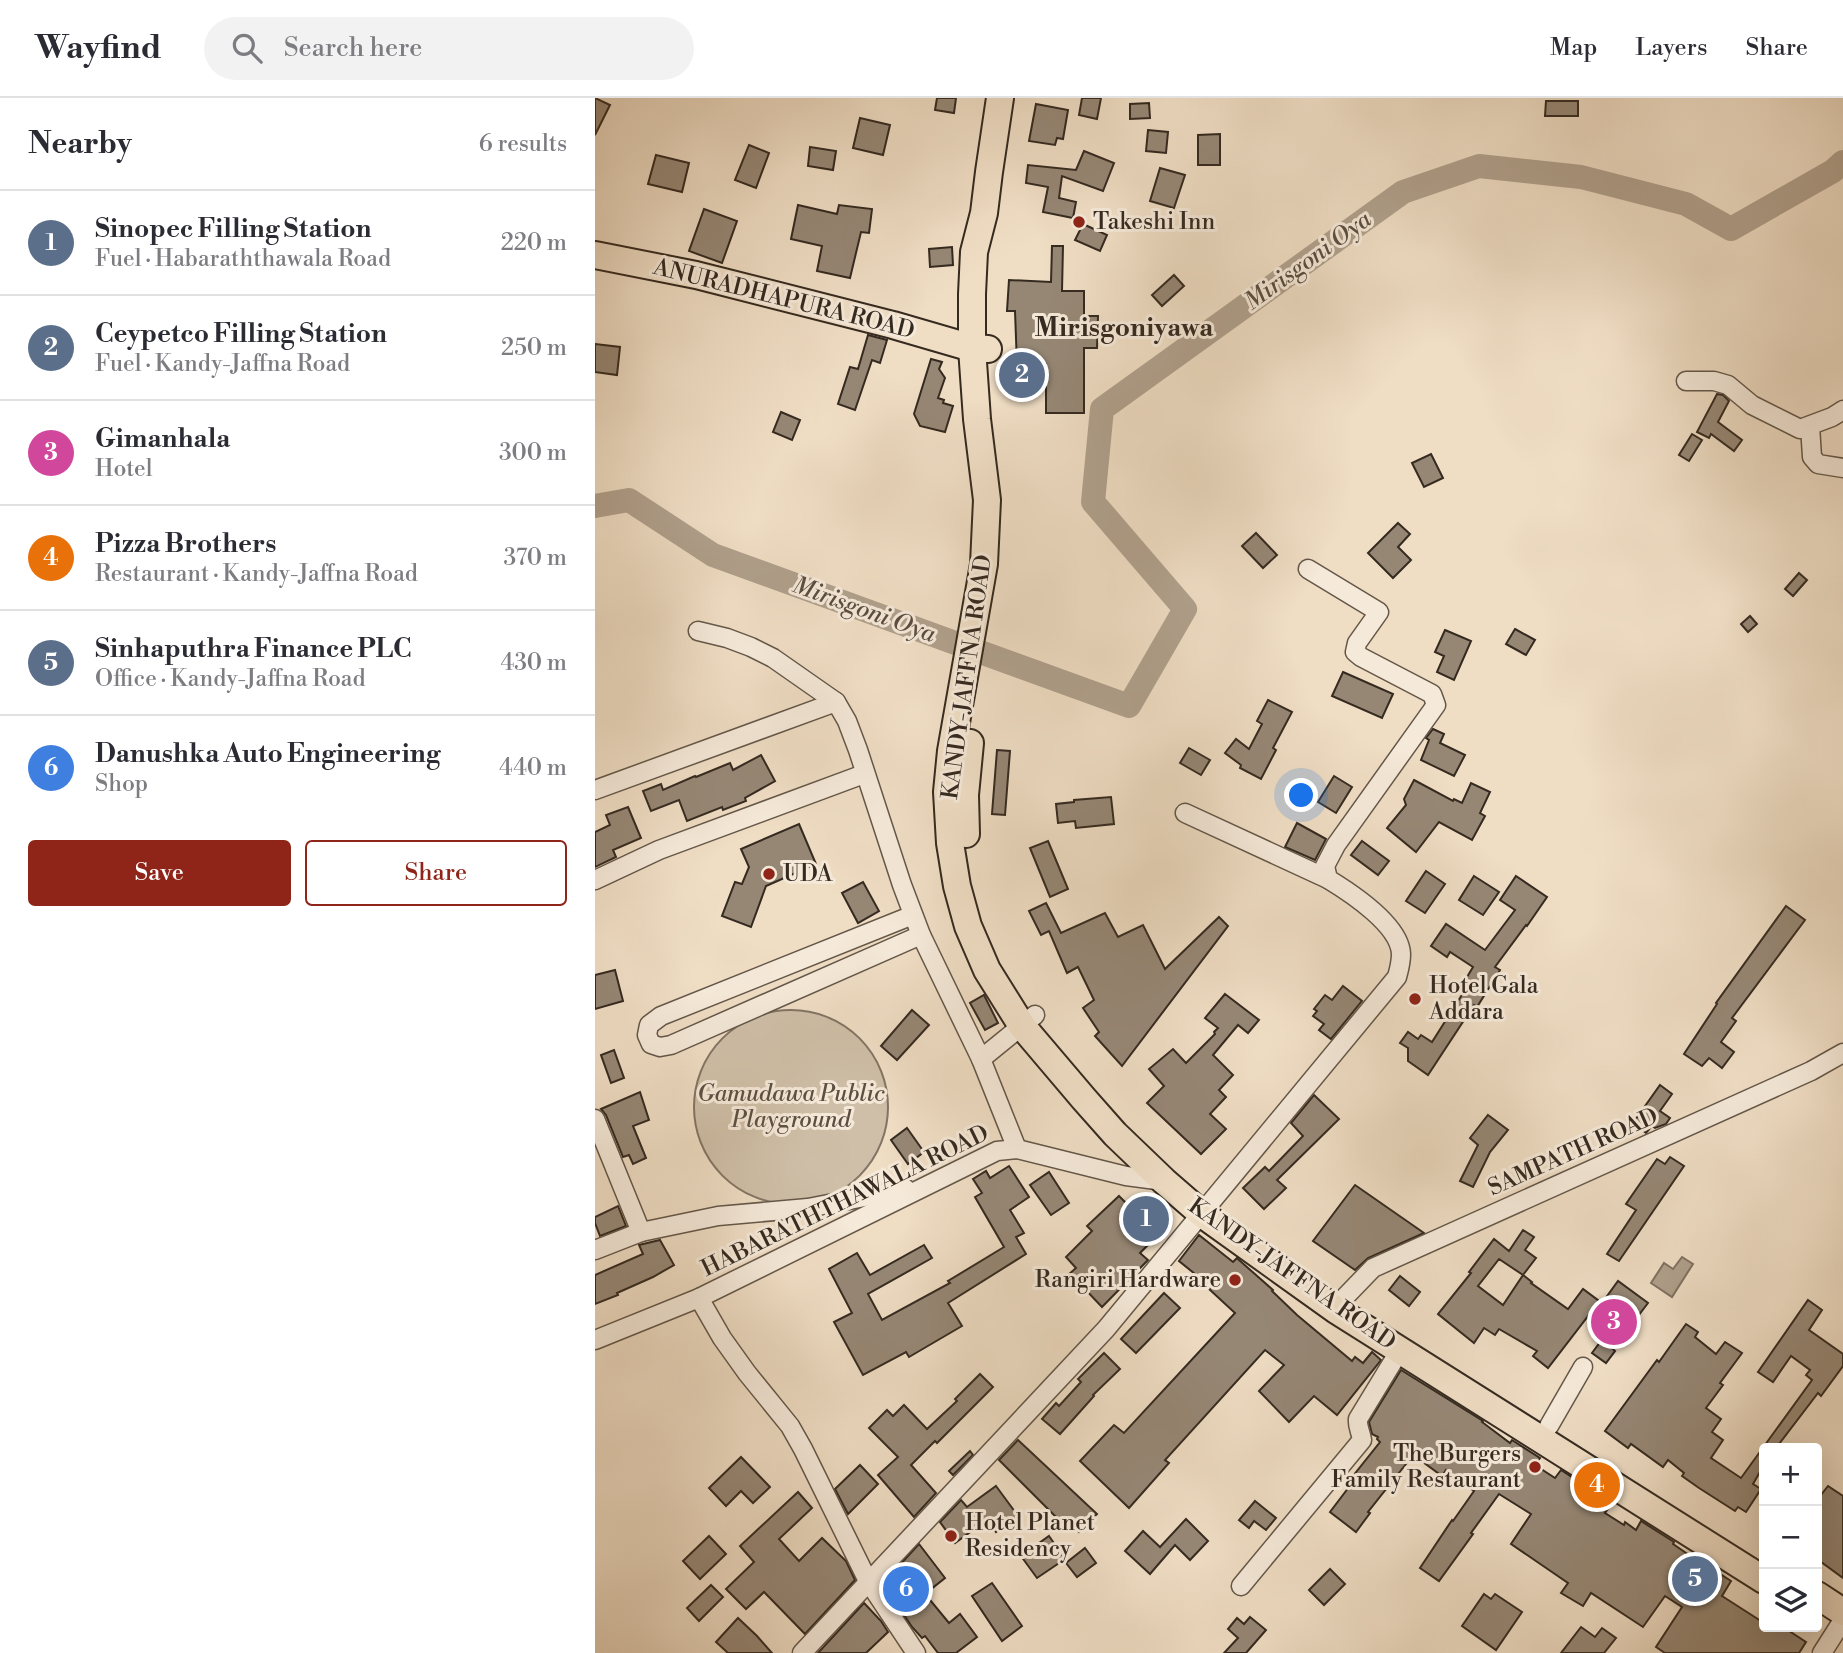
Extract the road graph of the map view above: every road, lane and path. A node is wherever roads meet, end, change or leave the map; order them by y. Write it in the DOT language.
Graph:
graph roads {
  1 [pos="1000,98"];
  2 [pos="595,255"];
  3 [pos="981,349"];
  4 [pos="1686,381"];
  5 [pos="1843,410"];
  6 [pos="1810,426"];
  7 [pos="1843,468"];
  8 [pos="1308,569"];
  9 [pos="698,631"];
  10 [pos="836,702"];
  11 [pos="865,774"];
  12 [pos="595,790"];
  13 [pos="1185,813"];
  14 [pos="1328,879"];
  15 [pos="595,880"];
  16 [pos="913,915"];
  17 [pos="921,935"];
  18 [pos="1028,1020"];
  19 [pos="1843,1053"];
  20 [pos="981,1059"];
  21 [pos="595,1119"];
  22 [pos="1017,1149"];
  23 [pos="1164,1181"];
  24 [pos="928,1185"];
  25 [pos="1207,1208"];
  26 [pos="641,1232"];
  27 [pos="595,1250"];
  28 [pos="699,1298"];
  29 [pos="1340,1304"];
  30 [pos="595,1340"];
  31 [pos="1400,1350"];
  32 [pos="1583,1367"];
  33 [pos="1549,1426"];
  34 [pos="1577,1453"];
  35 [pos="1759,1559"];
  36 [pos="1759,1577"];
  37 [pos="868,1581"];
  38 [pos="1241,1586"];
  39 [pos="1822,1601"];
  40 [pos="1837,1620"];
  41 [pos="802,1653"];
  42 [pos="916,1653"];
  43 [pos="1822,1653"];
  1 -- 3 [label="highway, KANDY-JAFFNA ROAD"];
  2 -- 3 [label="highway, ANURADHAPURA ROAD"];
  3 -- 18 [label="highway, KANDY-JAFFNA ROAD"];
  4 -- 6 [label="street"];
  5 -- 6 [label="street"];
  6 -- 7 [label="street"];
  8 -- 14 [label="street"];
  9 -- 10 [label="street"];
  10 -- 11 [label="street"];
  10 -- 12 [label="street"];
  11 -- 15 [label="street"];
  11 -- 16 [label="street"];
  13 -- 14 [label="street"];
  14 -- 25 [label="street"];
  16 -- 17 [label="street"];
  16 -- 17 [label="street"];
  17 -- 20 [label="street"];
  18 -- 20 [label="street"];
  18 -- 23 [label="highway, KANDY-JAFFNA ROAD"];
  18 -- 25 [label="highway, KANDY-JAFFNA ROAD"];
  19 -- 29 [label="street, SAMPATH ROAD"];
  20 -- 22 [label="street"];
  21 -- 26 [label="street"];
  22 -- 23 [label="street, HABARATHTHAWALA ROAD"];
  22 -- 24 [label="street, HABARATHTHAWALA ROAD"];
  23 -- 25 [label="highway, KANDY-JAFFNA ROAD"];
  24 -- 26 [label="street"];
  24 -- 28 [label="street, HABARATHTHAWALA ROAD"];
  25 -- 29 [label="highway, KANDY-JAFFNA ROAD"];
  25 -- 37 [label="street"];
  26 -- 27 [label="street"];
  28 -- 30 [label="street, HABARATHTHAWALA ROAD"];
  28 -- 37 [label="street"];
  29 -- 31 [label="highway, KANDY-JAFFNA ROAD"];
  29 -- 33 [label="highway, KANDY-JAFFNA ROAD"];
  31 -- 34 [label="highway, KANDY-JAFFNA ROAD"];
  31 -- 38 [label="street"];
  32 -- 33 [label="street"];
  33 -- 34 [label="highway, KANDY-JAFFNA ROAD"];
  34 -- 35 [label="highway, KANDY-JAFFNA ROAD"];
  34 -- 36 [label="highway, KANDY-JAFFNA ROAD"];
  37 -- 41 [label="street"];
  37 -- 42 [label="street"];
  39 -- 40 [label="highway"];
  40 -- 43 [label="street"];
}
